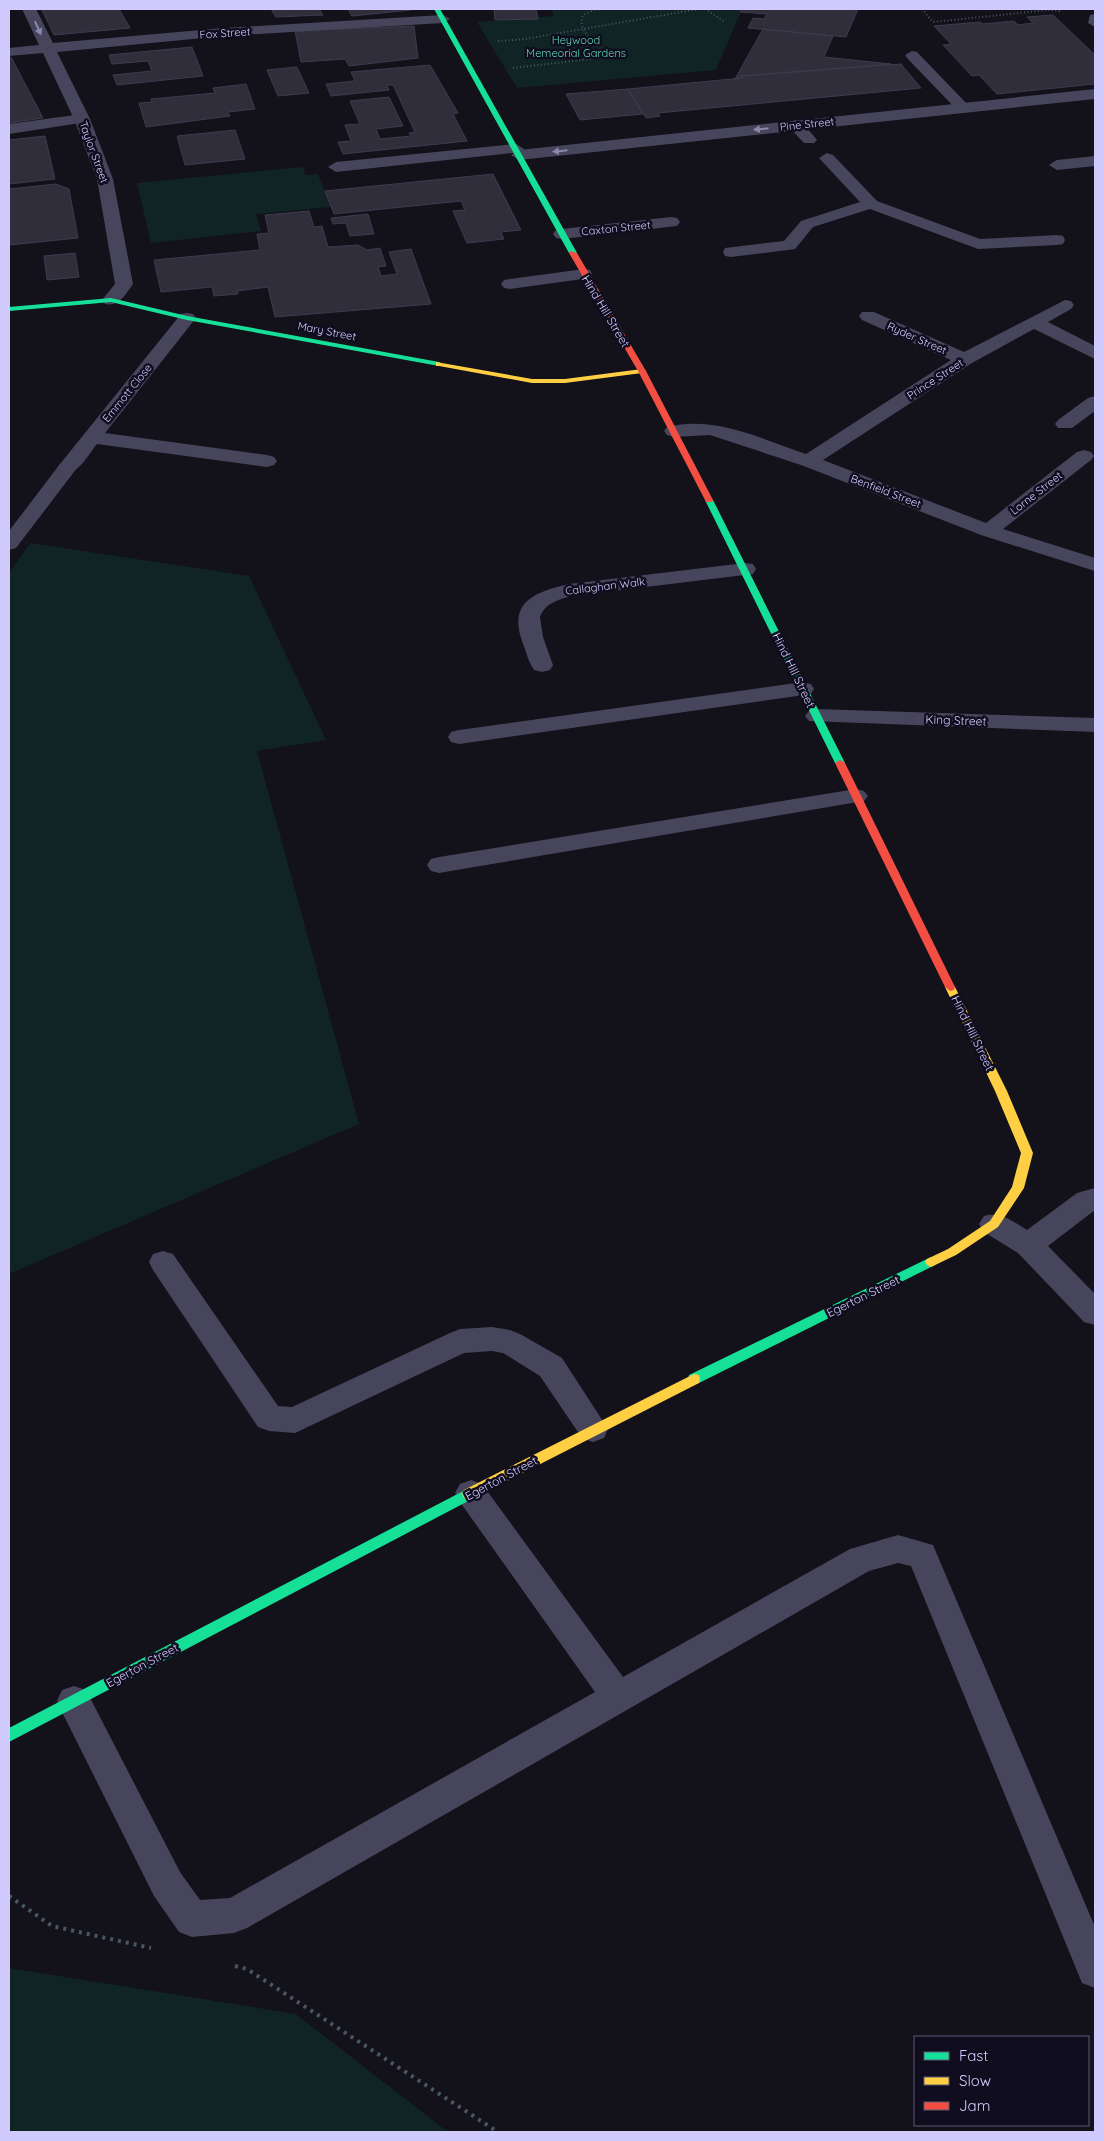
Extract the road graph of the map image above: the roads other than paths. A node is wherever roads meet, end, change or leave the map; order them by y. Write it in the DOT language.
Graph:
graph roads {
  1 [pos="32,9"];
  2 [pos="440,14"];
  3 [pos="1095,18"];
  4 [pos="1095,23"];
  5 [pos="47,48"];
  6 [pos="9,52"];
  7 [pos="912,55"];
  8 [pos="1095,94"];
  9 [pos="963,108"];
  10 [pos="82,119"];
  11 [pos="795,125"];
  12 [pos="9,129"];
  13 [pos="809,140"];
  14 [pos="518,152"];
  15 [pos="827,158"];
  16 [pos="1095,160"];
  17 [pos="1058,165"];
  18 [pos="336,167"];
  19 [pos="871,204"];
  20 [pos="671,222"];
  21 [pos="562,234"];
  22 [pos="1057,240"];
  23 [pos="731,252"];
  24 [pos="584,274"];
  25 [pos="510,284"];
  26 [pos="111,300"];
  27 [pos="1065,305"];
  28 [pos="9,310"];
  29 [pos="868,316"];
  30 [pos="187,318"];
  31 [pos="1035,322"];
  32 [pos="1095,353"];
  33 [pos="965,360"];
  34 [pos="642,371"];
  35 [pos="1095,402"];
  36 [pos="1065,424"];
  37 [pos="674,431"];
  38 [pos="92,437"];
  39 [pos="1084,456"];
  40 [pos="267,461"];
  41 [pos="808,461"];
  42 [pos="67,468"];
  43 [pos="988,530"];
  44 [pos="9,544"];
  45 [pos="1095,565"];
  46 [pos="744,569"];
  47 [pos="542,665"];
  48 [pos="804,689"];
  49 [pos="817,716"];
  50 [pos="1095,725"];
  51 [pos="459,737"];
  52 [pos="856,796"];
  53 [pos="439,865"];
  54 [pos="1095,1199"];
  55 [pos="994,1224"];
  56 [pos="1028,1245"];
  57 [pos="163,1262"];
  58 [pos="1095,1313"];
  59 [pos="593,1429"];
  60 [pos="471,1493"];
  61 [pos="618,1698"];
  62 [pos="74,1700"];
  63 [pos="9,1735"];
  64 [pos="1095,1970"];
  1 -- 5 [label="street, Taylor Street, one-way"];
  2 -- 5 [label="street, Fox Street"];
  2 -- 14 [label="street, Hind Hill Street"];
  3 -- 4 [label="lane"];
  5 -- 6 [label="street, Fox Street"];
  5 -- 10 [label="street, Taylor Street"];
  7 -- 9 [label="lane"];
  8 -- 9 [label="street, Pine Street"];
  9 -- 11 [label="street, Pine Street"];
  10 -- 12 [label="lane"];
  10 -- 26 [label="street, Taylor Street"];
  11 -- 13 [label="lane"];
  11 -- 14 [label="street, Pine Street, one-way"];
  14 -- 18 [label="lane"];
  14 -- 21 [label="street, Hind Hill Street"];
  15 -- 19 [label="lane"];
  16 -- 17 [label="lane"];
  19 -- 22 [label="lane"];
  19 -- 23 [label="lane"];
  20 -- 21 [label="street, Caxton Street"];
  21 -- 24 [label="street, Hind Hill Street"];
  24 -- 25 [label="lane"];
  24 -- 34 [label="street, Hind Hill Street"];
  26 -- 28 [label="street, Mary Street"];
  26 -- 30 [label="street, Mary Street"];
  27 -- 31 [label="street, Prince Street"];
  29 -- 33 [label="street, Ryder Street"];
  30 -- 34 [label="street, Mary Street"];
  30 -- 38 [label="street, Emmott Close"];
  31 -- 32 [label="street"];
  31 -- 33 [label="street, Prince Street"];
  33 -- 41 [label="street, Prince Street"];
  34 -- 37 [label="street, Hind Hill Street"];
  35 -- 36 [label="street"];
  37 -- 41 [label="street, Benfield Street"];
  37 -- 46 [label="street, Hind Hill Street"];
  38 -- 40 [label="street"];
  38 -- 42 [label="street, Emmott Close"];
  39 -- 43 [label="street, Lorne Street"];
  41 -- 43 [label="street, Benfield Street"];
  42 -- 44 [label="lane"];
  43 -- 45 [label="street, Benfield Street"];
  46 -- 47 [label="street, Callaghan Walk"];
  46 -- 48 [label="street, Hind Hill Street"];
  48 -- 49 [label="street, Hind Hill Street"];
  48 -- 51 [label="lane"];
  49 -- 50 [label="street, King Street"];
  49 -- 52 [label="street, Hind Hill Street"];
  52 -- 53 [label="lane"];
  52 -- 55 [label="street, Hind Hill Street"];
  54 -- 56 [label="street"];
  55 -- 56 [label="street"];
  55 -- 59 [label="street, Egerton Street"];
  56 -- 58 [label="street"];
  57 -- 59 [label="lane"];
  59 -- 60 [label="street, Egerton Street"];
  60 -- 61 [label="lane"];
  60 -- 62 [label="street, Egerton Street"];
  61 -- 62 [label="lane"];
  61 -- 64 [label="lane"];
  62 -- 63 [label="street, Egerton Street"];
}
